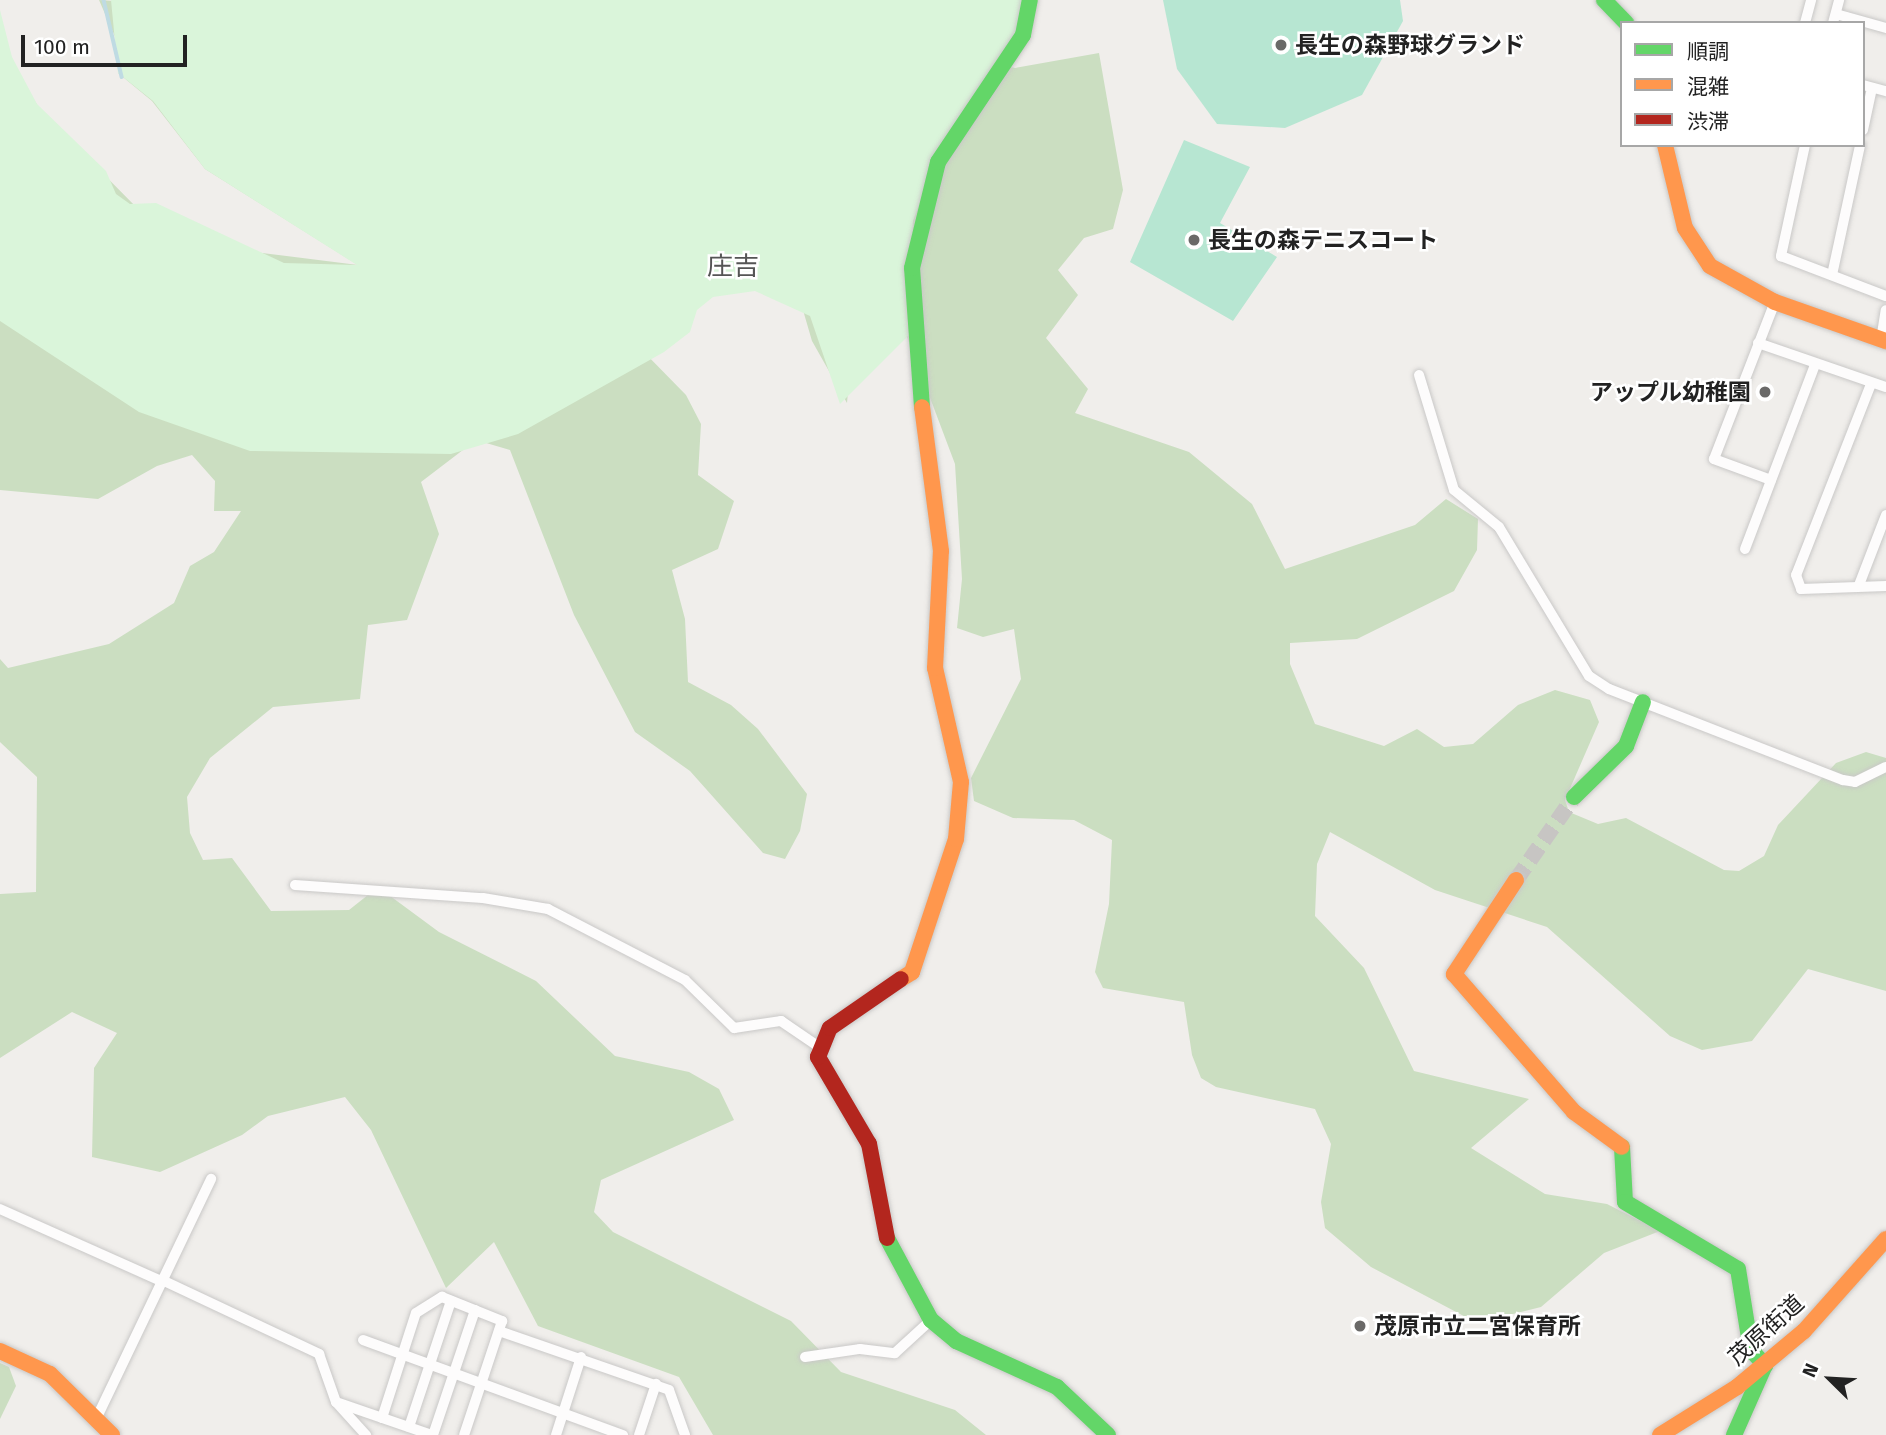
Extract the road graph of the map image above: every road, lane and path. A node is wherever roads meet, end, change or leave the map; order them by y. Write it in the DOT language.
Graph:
graph roads {
  1 [pos="1030,0"];
  2 [pos="1604,0"];
  3 [pos="1811,0"];
  4 [pos="1839,0"];
  5 [pos="1835,18"];
  6 [pos="1624,21"];
  7 [pos="1806,21"];
  8 [pos="1865,24"];
  9 [pos="1886,28"];
  10 [pos="1868,87"];
  11 [pos="1886,92"];
  12 [pos="1865,113"];
  13 [pos="1665,147"];
  14 [pos="1805,147"];
  15 [pos="1860,147"];
  16 [pos="1832,275"];
  17 [pos="1886,296"];
  18 [pos="1775,302"];
  19 [pos="1886,310"];
  20 [pos="1883,340"];
  21 [pos="1758,344"];
  22 [pos="1814,367"];
  23 [pos="1419,375"];
  24 [pos="1871,384"];
  25 [pos="1886,387"];
  26 [pos="1771,480"];
  27 [pos="1886,515"];
  28 [pos="1745,549"];
  29 [pos="1859,585"];
  30 [pos="1886,586"];
  31 [pos="1643,702"];
  32 [pos="1886,767"];
  33 [pos="1574,797"];
  34 [pos="1516,880"];
  35 [pos="295,885"];
  36 [pos="819,1047"];
  37 [pos="211,1179"];
  38 [pos="0,1209"];
  39 [pos="1886,1239"];
  40 [pos="162,1281"];
  41 [pos="450,1301"];
  42 [pos="475,1310"];
  43 [pos="931,1320"];
  44 [pos="499,1331"];
  45 [pos="363,1340"];
  46 [pos="0,1351"];
  47 [pos="403,1355"];
  48 [pos="581,1357"];
  49 [pos="805,1357"];
  50 [pos="429,1364"];
  51 [pos="1765,1365"];
  52 [pos="454,1371"];
  53 [pos="482,1381"];
  54 [pos="656,1384"];
  55 [pos="336,1402"];
  56 [pos="564,1410"];
  57 [pos="99,1415"];
  58 [pos="382,1418"];
  59 [pos="409,1427"];
  60 [pos="112,1435"];
  61 [pos="366,1435"];
  62 [pos="433,1435"];
  63 [pos="464,1435"];
  64 [pos="556,1435"];
  65 [pos="623,1435"];
  66 [pos="639,1435"];
  67 [pos="685,1435"];
  68 [pos="1108,1435"];
  69 [pos="1660,1435"];
  70 [pos="1734,1435"];
  1 -- 36 [label="street"];
  2 -- 6 [label="street"];
  3 -- 7 [label="street"];
  4 -- 5 [label="street"];
  8 -- 9 [label="street"];
  10 -- 11 [label="street"];
  10 -- 12 [label="street"];
  13 -- 18 [label="street"];
  14 -- 16 [label="street"];
  15 -- 16 [label="street"];
  16 -- 17 [label="street"];
  18 -- 20 [label="street"];
  18 -- 21 [label="street"];
  19 -- 20 [label="street"];
  21 -- 22 [label="street"];
  21 -- 26 [label="street"];
  22 -- 24 [label="street"];
  22 -- 26 [label="street"];
  23 -- 31 [label="street"];
  24 -- 25 [label="street"];
  24 -- 29 [label="street"];
  26 -- 28 [label="street"];
  27 -- 29 [label="street"];
  29 -- 30 [label="street"];
  31 -- 32 [label="street"];
  31 -- 33 [label="street"];
  34 -- 51 [label="street"];
  35 -- 36 [label="street"];
  36 -- 43 [label="street"];
  37 -- 40 [label="street"];
  38 -- 40 [label="street"];
  39 -- 51 [label="street, 茂原街道"];
  40 -- 55 [label="street"];
  40 -- 57 [label="street"];
  41 -- 42 [label="street"];
  41 -- 47 [label="street"];
  41 -- 50 [label="street"];
  42 -- 44 [label="street"];
  42 -- 52 [label="street"];
  43 -- 49 [label="street"];
  43 -- 68 [label="street"];
  44 -- 48 [label="street"];
  44 -- 53 [label="street"];
  45 -- 47 [label="street"];
  46 -- 57 [label="street"];
  47 -- 50 [label="street"];
  47 -- 58 [label="street"];
  48 -- 54 [label="street"];
  48 -- 56 [label="street"];
  50 -- 52 [label="street"];
  50 -- 59 [label="street"];
  51 -- 69 [label="street, 茂原街道"];
  51 -- 70 [label="street"];
  52 -- 53 [label="street"];
  52 -- 62 [label="street"];
  53 -- 56 [label="street"];
  53 -- 63 [label="street"];
  54 -- 66 [label="street"];
  54 -- 67 [label="street"];
  55 -- 58 [label="street"];
  55 -- 61 [label="street"];
  56 -- 64 [label="street"];
  56 -- 65 [label="street"];
  57 -- 60 [label="street"];
  58 -- 59 [label="street"];
  59 -- 62 [label="street"];
}
